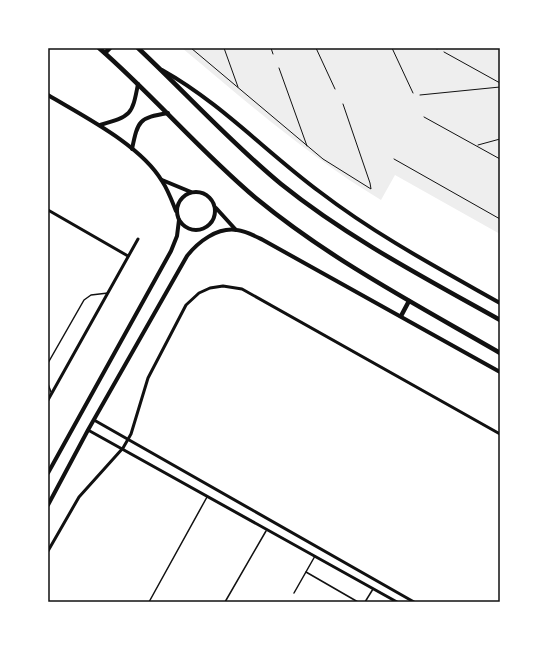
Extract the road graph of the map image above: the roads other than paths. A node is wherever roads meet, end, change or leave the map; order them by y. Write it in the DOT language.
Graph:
graph roads {
  1 [pos="99,48"];
  2 [pos="110,48"];
  3 [pos="138,48"];
  4 [pos="105,54"];
  5 [pos="160,69"];
  6 [pos="138,84"];
  7 [pos="48,95"];
  8 [pos="168,113"];
  9 [pos="100,126"];
  10 [pos="132,149"];
  11 [pos="162,180"];
  12 [pos="191,192"];
  13 [pos="215,206"];
  14 [pos="48,210"];
  15 [pos="176,211"];
  16 [pos="179,220"];
  17 [pos="204,228"];
  18 [pos="236,230"];
  19 [pos="208,237"];
  20 [pos="138,239"];
  21 [pos="128,256"];
  22 [pos="108,293"];
  23 [pos="409,301"];
  24 [pos="500,303"];
  25 [pos="401,316"];
  26 [pos="500,320"];
  27 [pos="500,352"];
  28 [pos="48,363"];
  29 [pos="500,372"];
  30 [pos="48,384"];
  31 [pos="52,393"];
  32 [pos="48,400"];
  33 [pos="94,420"];
  34 [pos="88,430"];
  35 [pos="500,434"];
  36 [pos="128,439"];
  37 [pos="123,448"];
  38 [pos="48,473"];
  39 [pos="208,496"];
  40 [pos="48,505"];
  41 [pos="267,529"];
  42 [pos="48,551"];
  43 [pos="315,556"];
  44 [pos="306,572"];
  45 [pos="373,589"];
  46 [pos="294,593"];
  47 [pos="149,602"];
  48 [pos="224,602"];
  49 [pos="358,602"];
  50 [pos="365,602"];
  51 [pos="397,602"];
  52 [pos="414,602"];
  1 -- 4 [label="main road"];
  2 -- 4 [label="main road"];
  3 -- 5 [label="main road"];
  4 -- 6 [label="main road"];
  5 -- 24 [label="street"];
  5 -- 26 [label="main road"];
  6 -- 8 [label="main road"];
  6 -- 9 [label="street"];
  7 -- 9 [label="street"];
  8 -- 10 [label="street"];
  8 -- 23 [label="main road"];
  9 -- 10 [label="street"];
  10 -- 11 [label="street"];
  11 -- 12 [label="street"];
  11 -- 15 [label="street"];
  12 -- 13 [label="street"];
  12 -- 15 [label="street"];
  13 -- 17 [label="street"];
  13 -- 18 [label="street"];
  14 -- 21 [label="street"];
  15 -- 16 [label="street"];
  16 -- 17 [label="street"];
  16 -- 38 [label="street"];
  17 -- 19 [label="street"];
  18 -- 19 [label="street"];
  18 -- 25 [label="street"];
  19 -- 33 [label="street"];
  20 -- 21 [label="street"];
  21 -- 22 [label="street"];
  22 -- 28 [label="lane"];
  22 -- 31 [label="street"];
  23 -- 25 [label="main road"];
  23 -- 27 [label="main road"];
  25 -- 29 [label="street"];
  30 -- 31 [label="lane"];
  31 -- 32 [label="street"];
  33 -- 34 [label="street"];
  33 -- 36 [label="street"];
  34 -- 37 [label="street"];
  34 -- 40 [label="street"];
  35 -- 36 [label="street"];
  36 -- 37 [label="street"];
  36 -- 52 [label="street"];
  37 -- 39 [label="street"];
  37 -- 42 [label="street"];
  39 -- 41 [label="street"];
  39 -- 47 [label="lane"];
  41 -- 43 [label="street"];
  41 -- 48 [label="lane"];
  43 -- 44 [label="lane"];
  43 -- 45 [label="street"];
  44 -- 46 [label="lane"];
  44 -- 49 [label="lane"];
  45 -- 50 [label="lane"];
  45 -- 51 [label="street"];
}
